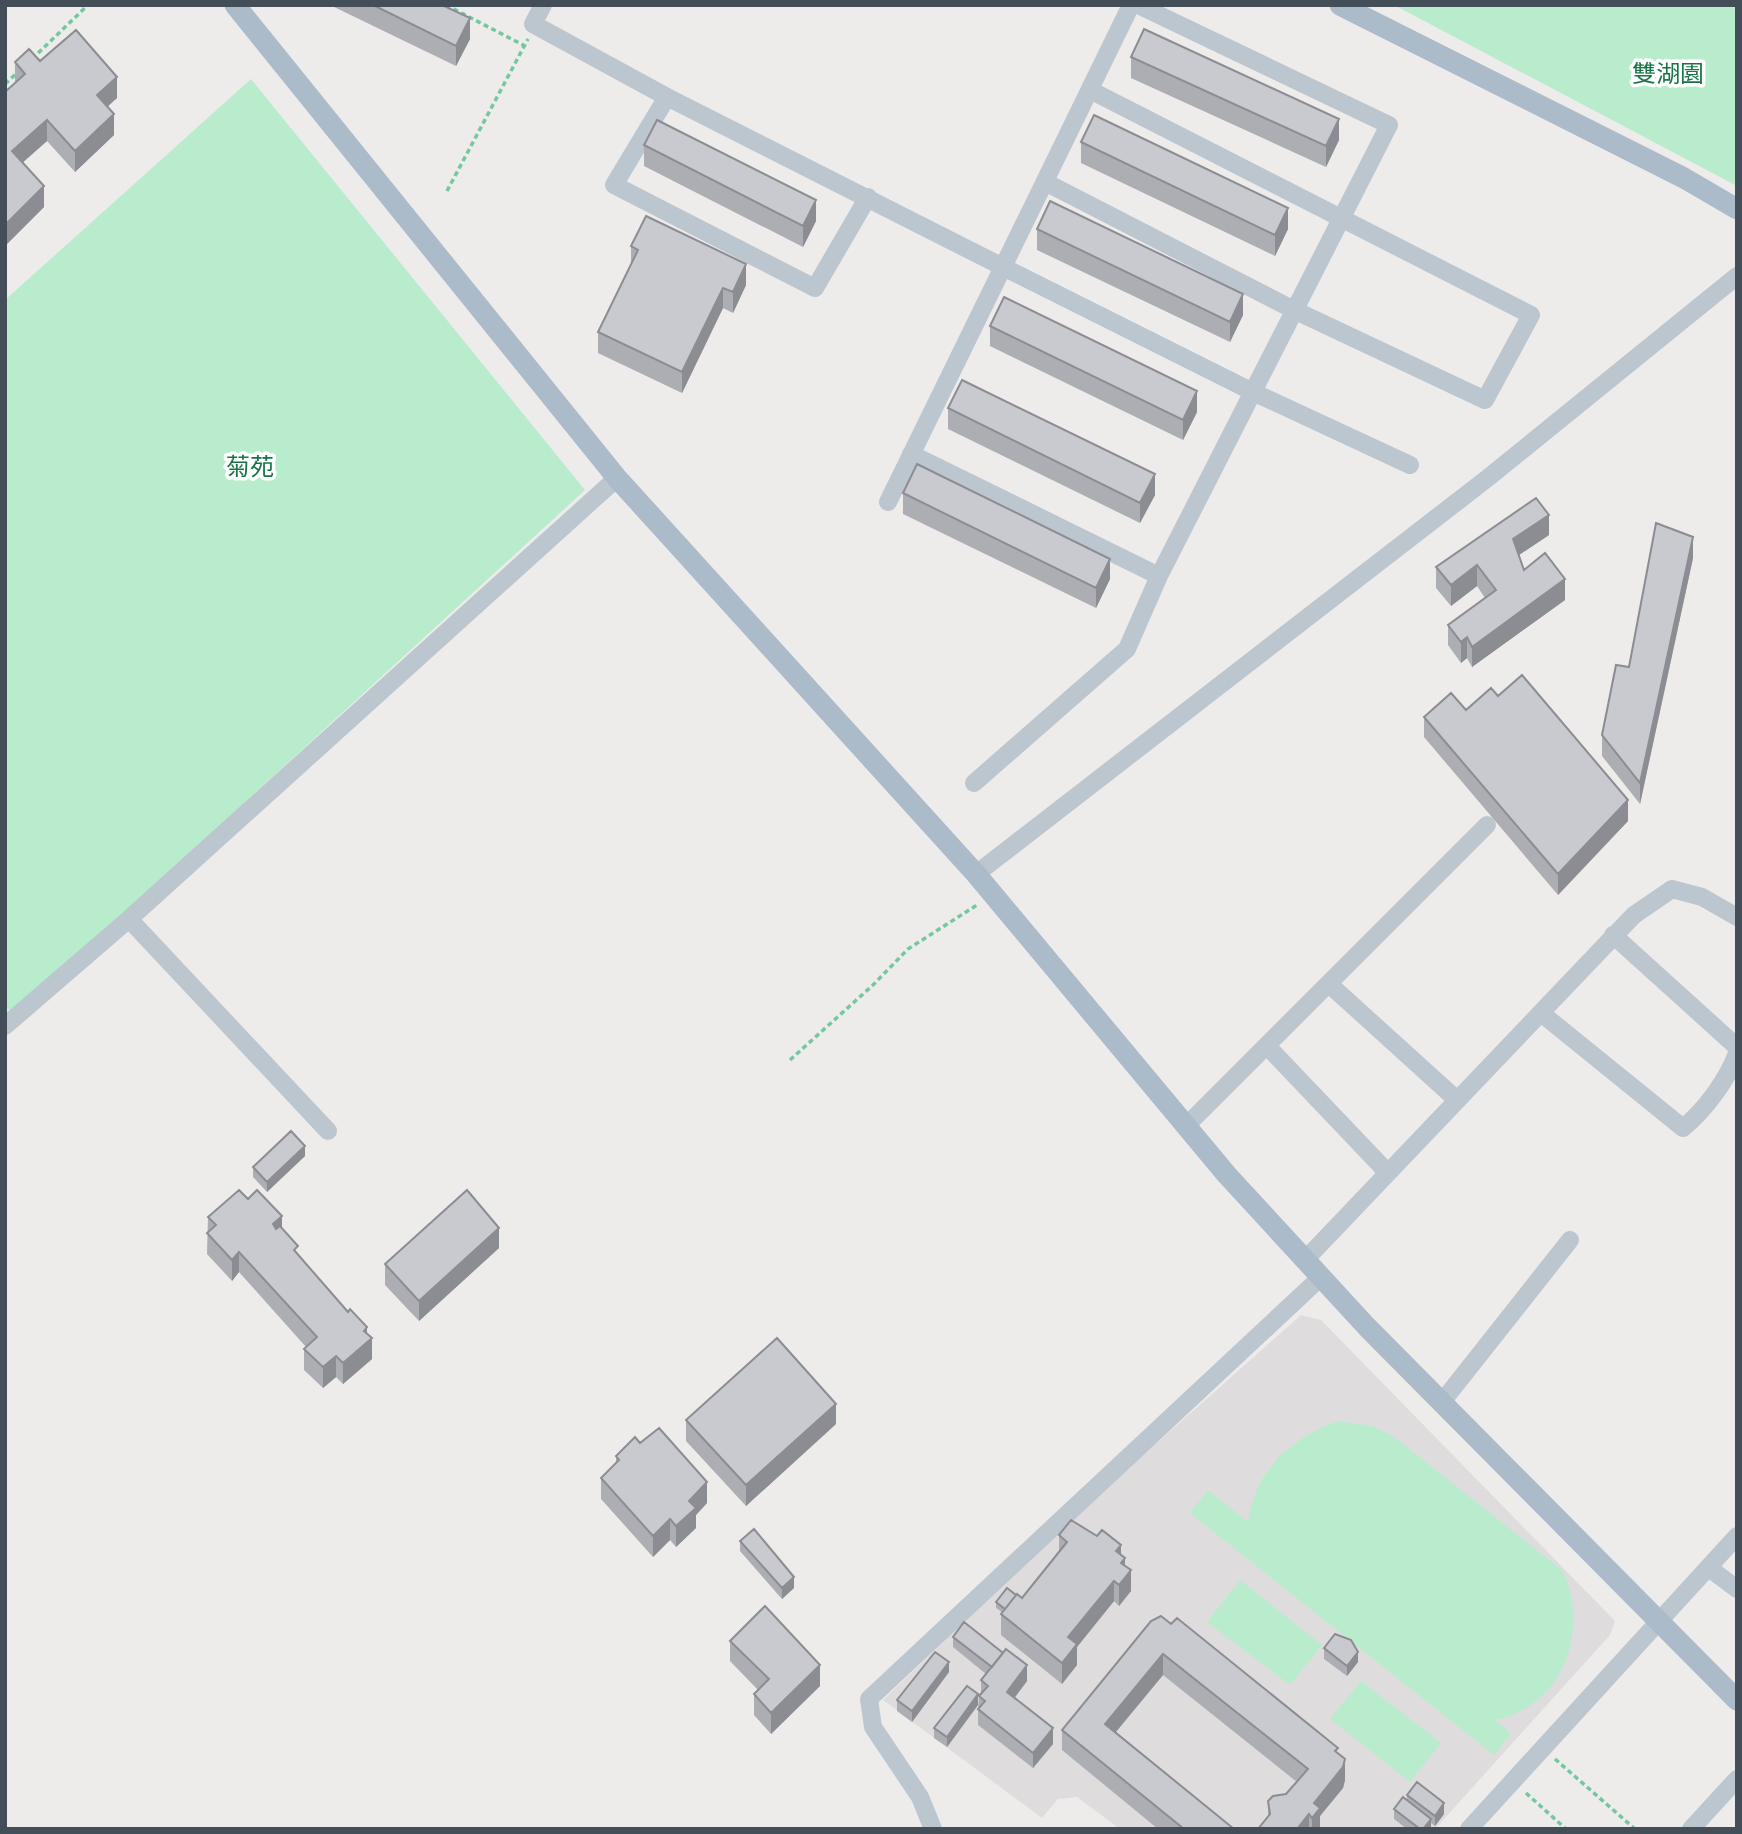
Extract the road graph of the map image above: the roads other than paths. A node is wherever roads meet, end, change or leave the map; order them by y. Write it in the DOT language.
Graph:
graph roads {
  1 [pos="234,5"];
  2 [pos="543,5"];
  3 [pos="1131,5"];
  4 [pos="1138,5"];
  5 [pos="1339,5"];
  6 [pos="1090,90"];
  7 [pos="667,97"];
  8 [pos="1045,182"];
  9 [pos="869,197"];
  10 [pos="1737,209"];
  11 [pos="1342,216"];
  12 [pos="1003,267"];
  13 [pos="1737,276"];
  14 [pos="1294,310"];
  15 [pos="1253,392"];
  16 [pos="911,454"];
  17 [pos="1410,465"];
  18 [pos="617,478"];
  19 [pos="888,502"];
  20 [pos="1159,576"];
  21 [pos="974,783"];
  22 [pos="1487,825"];
  23 [pos="976,874"];
  24 [pos="1737,917"];
  25 [pos="129,919"];
  26 [pos="1613,934"];
  27 [pos="1329,984"];
  28 [pos="1541,1013"];
  29 [pos="5,1026"];
  30 [pos="1267,1046"];
  31 [pos="1737,1047"];
  32 [pos="1737,1053"];
  33 [pos="1457,1100"];
  34 [pos="1186,1126"];
  35 [pos="328,1132"];
  36 [pos="1388,1173"];
  37 [pos="1570,1240"];
  38 [pos="1304,1261"];
  39 [pos="1320,1278"];
  40 [pos="1443,1402"];
  41 [pos="1737,1536"];
  42 [pos="1709,1568"];
  43 [pos="1737,1589"];
  44 [pos="1662,1622"];
  45 [pos="1737,1700"];
  46 [pos="1737,1779"];
  47 [pos="933,1829"];
  48 [pos="1469,1829"];
  49 [pos="1691,1829"];
  1 -- 18 [label="main road"];
  2 -- 7 [label="street"];
  3 -- 6 [label="street"];
  4 -- 11 [label="street"];
  5 -- 10 [label="main road"];
  6 -- 8 [label="street"];
  6 -- 11 [label="street"];
  7 -- 9 [label="street"];
  7 -- 9 [label="street"];
  8 -- 12 [label="street"];
  8 -- 14 [label="street"];
  9 -- 12 [label="street"];
  11 -- 14 [label="street"];
  11 -- 14 [label="street"];
  12 -- 15 [label="street"];
  12 -- 16 [label="street"];
  13 -- 23 [label="street"];
  14 -- 15 [label="street"];
  15 -- 17 [label="street"];
  15 -- 20 [label="street"];
  16 -- 19 [label="street"];
  16 -- 20 [label="street"];
  18 -- 23 [label="main road"];
  18 -- 25 [label="street"];
  20 -- 21 [label="street"];
  22 -- 27 [label="street"];
  23 -- 34 [label="main road"];
  24 -- 26 [label="street"];
  25 -- 29 [label="street"];
  25 -- 35 [label="street"];
  26 -- 28 [label="street"];
  26 -- 31 [label="street"];
  27 -- 30 [label="street"];
  27 -- 33 [label="street"];
  28 -- 32 [label="street"];
  28 -- 33 [label="street"];
  30 -- 34 [label="street"];
  30 -- 36 [label="street"];
  33 -- 36 [label="street"];
  34 -- 38 [label="main road"];
  36 -- 38 [label="street"];
  37 -- 40 [label="street"];
  38 -- 39 [label="main road"];
  39 -- 40 [label="main road"];
  39 -- 47 [label="street"];
  40 -- 44 [label="main road"];
  41 -- 42 [label="street"];
  42 -- 43 [label="street"];
  42 -- 44 [label="street"];
  44 -- 45 [label="main road"];
  44 -- 48 [label="street"];
  46 -- 49 [label="street"];
}
